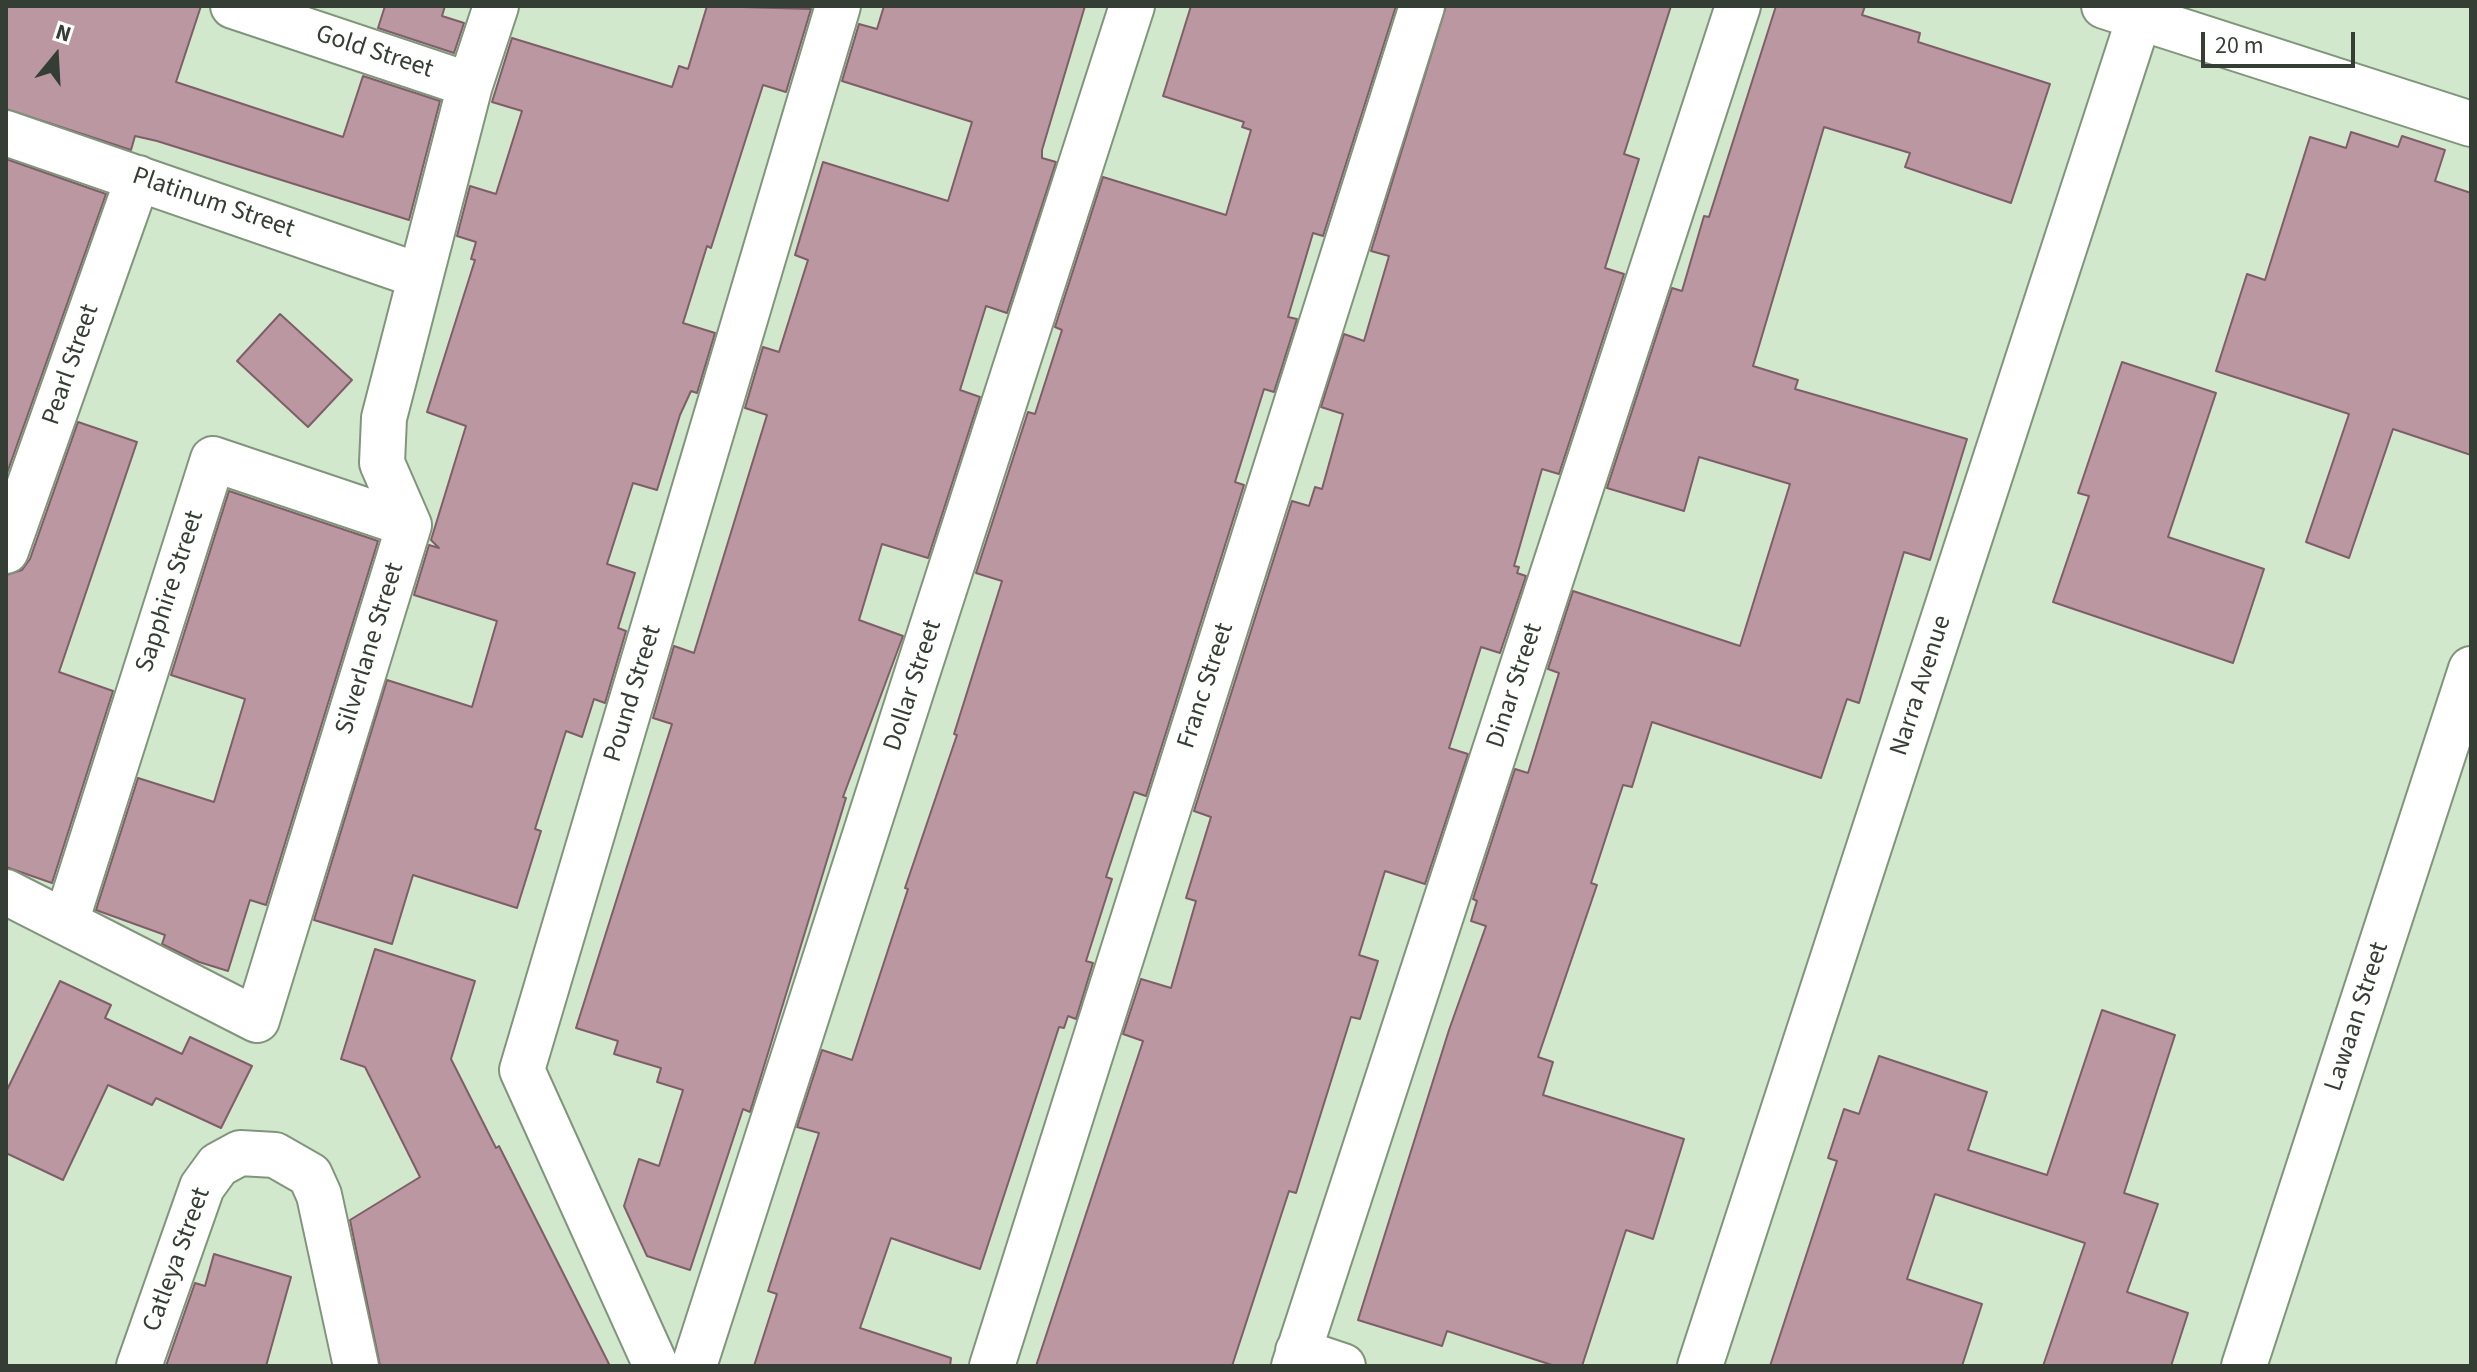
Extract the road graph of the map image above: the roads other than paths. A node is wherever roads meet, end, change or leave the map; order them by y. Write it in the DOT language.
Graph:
graph roads {
  1 [pos="233,6"];
  2 [pos="496,6"];
  3 [pos="838,6"];
  4 [pos="1132,6"];
  5 [pos="1422,6"];
  6 [pos="1738,6"];
  7 [pos="2129,10"];
  8 [pos="470,85"];
  9 [pos="2471,124"];
  10 [pos="6,133"];
  11 [pos="138,178"];
  12 [pos="420,276"];
  13 [pos="409,525"];
  14 [pos="6,551"];
  15 [pos="2471,669"];
  16 [pos="6,892"];
  17 [pos="66,922"];
  18 [pos="1296,1359"];
  19 [pos="139,1366"];
  20 [pos="356,1366"];
  21 [pos="656,1366"];
  22 [pos="694,1366"];
  23 [pos="992,1366"];
  24 [pos="1343,1366"];
  25 [pos="1700,1366"];
  26 [pos="2244,1366"];
  1 -- 8 [label="street, Gold Street"];
  2 -- 8 [label="street"];
  3 -- 21 [label="street, Pound Street"];
  4 -- 22 [label="street, Dollar Street"];
  5 -- 23 [label="street, Franc Street"];
  6 -- 18 [label="street, Dinar Street"];
  7 -- 9 [label="street"];
  7 -- 25 [label="street, Narra Avenue"];
  8 -- 12 [label="street"];
  10 -- 11 [label="street, Platinum Street"];
  11 -- 12 [label="street, Platinum Street"];
  11 -- 14 [label="street, Pearl Street"];
  12 -- 13 [label="street"];
  13 -- 17 [label="street, Sapphire Street"];
  13 -- 17 [label="street, Silverlane Street"];
  15 -- 26 [label="street, Lawaan Street"];
  16 -- 17 [label="street, Silverlane Street"];
  18 -- 24 [label="street"];
  19 -- 20 [label="street, Catleya Street"];
}
